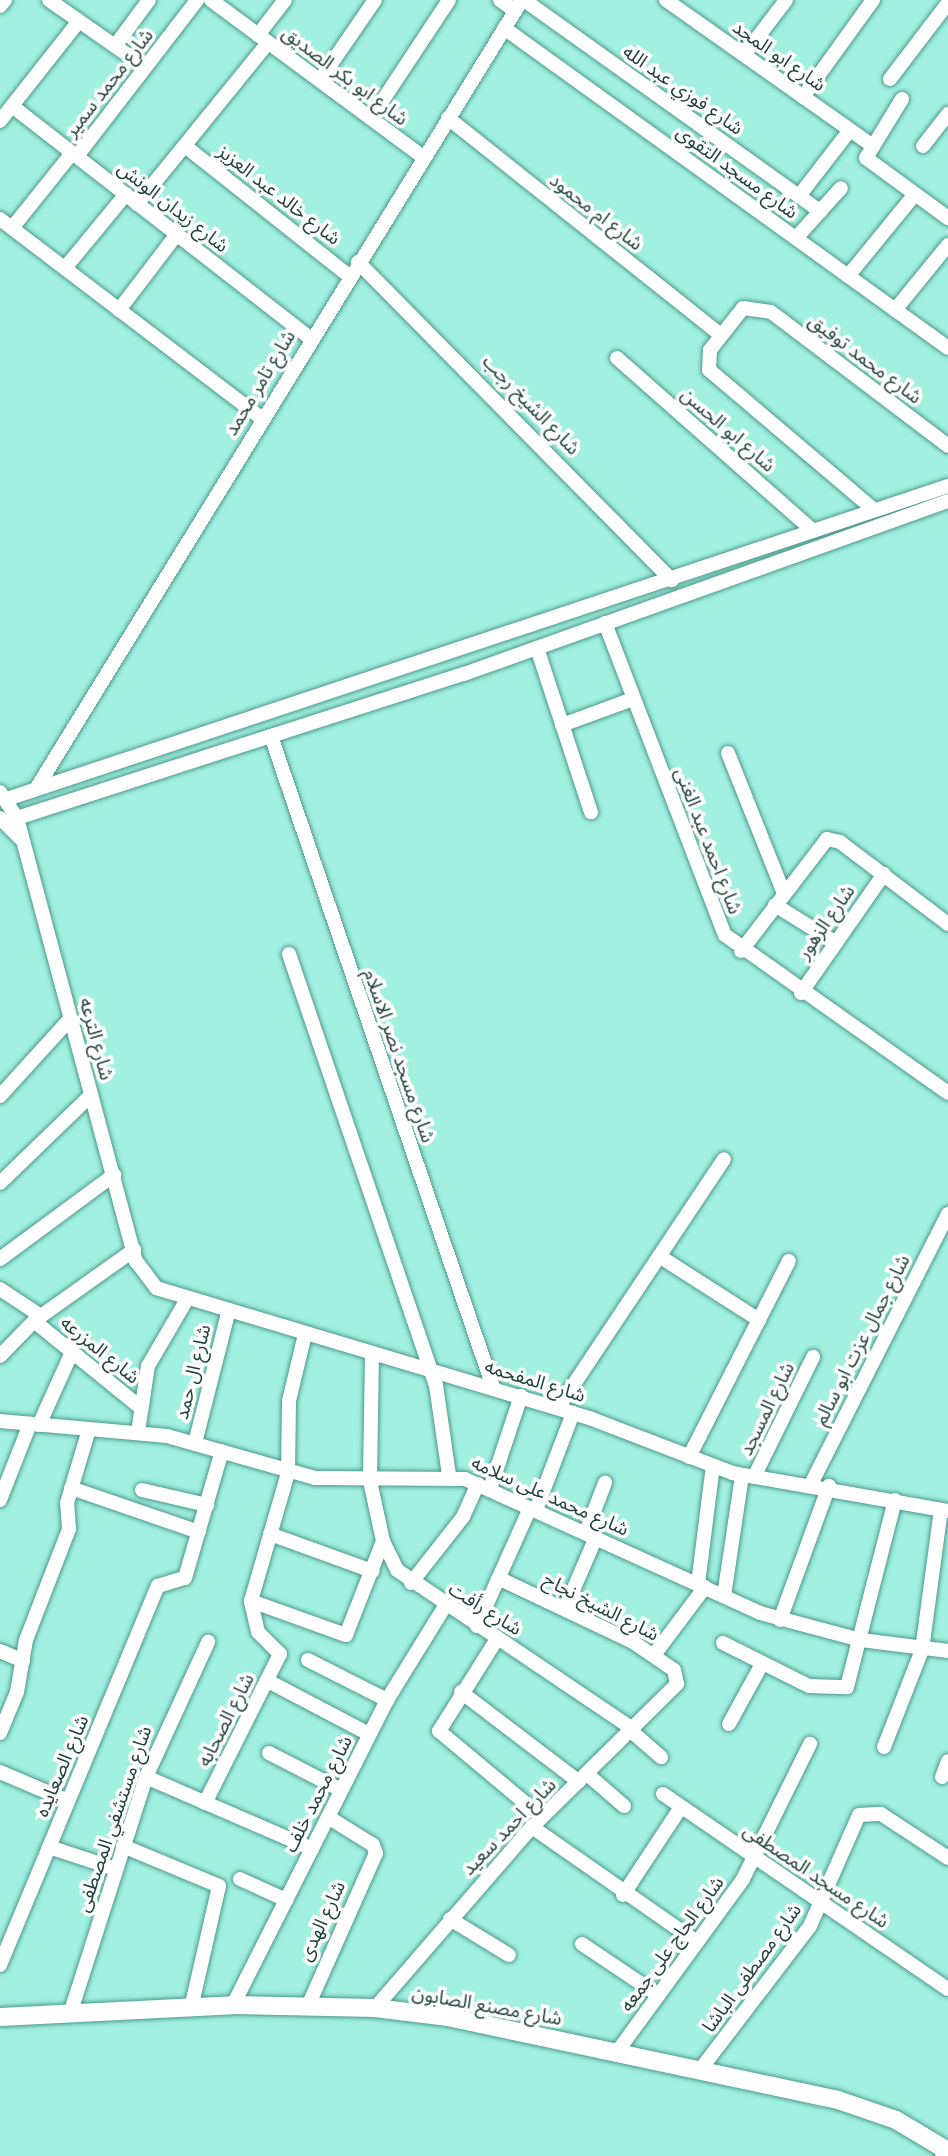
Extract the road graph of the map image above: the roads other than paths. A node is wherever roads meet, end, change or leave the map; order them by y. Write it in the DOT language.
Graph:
graph roads {
  1 [pos="5,0"];
  2 [pos="49,0"];
  3 [pos="149,0"];
  4 [pos="197,0"];
  5 [pos="211,0"];
  6 [pos="285,0"];
  7 [pos="375,0"];
  8 [pos="449,0"];
  9 [pos="500,0"];
  10 [pos="666,0"];
  11 [pos="786,0"];
  12 [pos="873,0"];
  13 [pos="948,3"];
  14 [pos="521,4"];
  15 [pos="683,5"];
  16 [pos="0,6"];
  17 [pos="79,21"];
  18 [pos="504,28"];
  19 [pos="263,39"];
  20 [pos="115,46"];
  21 [pos="744,55"];
  22 [pos="145,67"];
  23 [pos="890,79"];
  24 [pos="320,80"];
  25 [pos="803,97"];
  26 [pos="901,99"];
  27 [pos="12,106"];
  28 [pos="371,118"];
  29 [pos="448,118"];
  30 [pos="947,118"];
  31 [pos="0,121"];
  32 [pos="850,130"];
  33 [pos="869,143"];
  34 [pos="184,146"];
  35 [pos="923,146"];
  36 [pos="74,154"];
  37 [pos="423,158"];
  38 [pos="841,188"];
  39 [pos="915,194"];
  40 [pos="799,196"];
  41 [pos="132,199"];
  42 [pos="820,211"];
  43 [pos="948,218"];
  44 [pos="6,223"];
  45 [pos="177,234"];
  46 [pos="796,238"];
  47 [pos="948,245"];
  48 [pos="358,262"];
  49 [pos="65,268"];
  50 [pos="349,276"];
  51 [pos="848,276"];
  52 [pos="118,310"];
  53 [pos="895,310"];
  54 [pos="721,335"];
  55 [pos="310,338"];
  56 [pos="948,348"];
  57 [pos="617,358"];
  58 [pos="261,418"];
  59 [pos="948,446"];
  60 [pos="948,486"];
  61 [pos="948,500"];
  62 [pos="873,509"];
  63 [pos="813,531"];
  64 [pos="672,580"];
  65 [pos="605,623"];
  66 [pos="537,648"];
  67 [pos="633,699"];
  68 [pos="562,724"];
  69 [pos="271,736"];
  70 [pos="728,753"];
  71 [pos="36,789"];
  72 [pos="3,795"];
  73 [pos="591,812"];
  74 [pos="7,825"];
  75 [pos="884,874"];
  76 [pos="780,900"];
  77 [pos="948,924"];
  78 [pos="836,943"];
  79 [pos="741,951"];
  80 [pos="289,954"];
  81 [pos="801,993"];
  82 [pos="70,1019"];
  83 [pos="948,1093"];
  84 [pos="91,1095"];
  85 [pos="0,1096"];
  86 [pos="724,1160"];
  87 [pos="114,1175"];
  88 [pos="0,1183"];
  89 [pos="948,1214"];
  90 [pos="134,1250"];
  91 [pos="659,1256"];
  92 [pos="0,1259"];
  93 [pos="789,1261"];
  94 [pos="0,1289"];
  95 [pos="187,1301"];
  96 [pos="229,1310"];
  97 [pos="38,1318"];
  98 [pos="759,1320"];
  99 [pos="304,1334"];
  100 [pos="72,1352"];
  101 [pos="372,1353"];
  102 [pos="0,1356"];
  103 [pos="813,1357"];
  104 [pos="431,1371"];
  105 [pos="493,1387"];
  106 [pos="521,1396"];
  107 [pos="141,1408"];
  108 [pos="558,1408"];
  109 [pos="573,1413"];
  110 [pos="0,1421"];
  111 [pos="35,1425"];
  112 [pos="89,1429"];
  113 [pos="138,1432"];
  114 [pos="195,1443"];
  115 [pos="222,1451"];
  116 [pos="689,1457"];
  117 [pos="713,1466"];
  118 [pos="288,1473"];
  119 [pos="449,1475"];
  120 [pos="748,1476"];
  121 [pos="370,1481"];
  122 [pos="605,1483"];
  123 [pos="811,1484"];
  124 [pos="829,1486"];
  125 [pos="484,1487"];
  126 [pos="71,1488"];
  127 [pos="142,1490"];
  128 [pos="0,1500"];
  129 [pos="895,1500"];
  130 [pos="207,1505"];
  131 [pos="533,1509"];
  132 [pos="945,1511"];
  133 [pos="199,1532"];
  134 [pos="271,1534"];
  135 [pos="591,1535"];
  136 [pos="383,1541"];
  137 [pos="372,1571"];
  138 [pos="498,1578"];
  139 [pos="411,1583"];
  140 [pos="701,1585"];
  141 [pos="724,1595"];
  142 [pos="251,1601"];
  143 [pos="445,1606"];
  144 [pos="565,1609"];
  145 [pos="780,1620"];
  146 [pos="477,1626"];
  147 [pos="497,1639"];
  148 [pos="861,1640"];
  149 [pos="208,1642"];
  150 [pos="723,1643"];
  151 [pos="922,1650"];
  152 [pos="0,1651"];
  153 [pos="948,1651"];
  154 [pos="654,1655"];
  155 [pos="308,1660"];
  156 [pos="23,1661"];
  157 [pos="762,1664"];
  158 [pos="678,1680"];
  159 [pos="268,1681"];
  160 [pos="461,1692"];
  161 [pos="387,1700"];
  162 [pos="4,1711"];
  163 [pos="729,1724"];
  164 [pos="632,1730"];
  165 [pos="0,1732"];
  166 [pos="369,1734"];
  167 [pos="810,1744"];
  168 [pos="884,1747"];
  169 [pos="269,1753"];
  170 [pos="661,1757"];
  171 [pos="948,1761"];
  172 [pos="0,1772"];
  173 [pos="146,1777"];
  174 [pos="942,1777"];
  175 [pos="583,1778"];
  176 [pos="341,1790"];
  177 [pos="663,1794"];
  178 [pos="68,1801"];
  179 [pos="205,1803"];
  180 [pos="624,1806"];
  181 [pos="681,1807"];
  182 [pos="328,1817"];
  183 [pos="537,1822"];
  184 [pos="49,1846"];
  185 [pos="123,1846"];
  186 [pos="312,1849"];
  187 [pos="755,1857"];
  188 [pos="948,1858"];
  189 [pos="116,1869"];
  190 [pos="240,1879"];
  191 [pos="623,1895"];
  192 [pos="286,1900"];
  193 [pos="822,1903"];
  194 [pos="450,1919"];
  195 [pos="697,1942"];
  196 [pos="582,1944"];
  197 [pos="509,1955"];
  198 [pos="0,1965"];
  199 [pos="948,1990"];
  200 [pos="658,1995"];
  201 [pos="233,2006"];
  202 [pos="308,2006"];
  203 [pos="191,2008"];
  204 [pos="375,2008"];
  205 [pos="70,2014"];
  206 [pos="0,2017"];
  207 [pos="617,2052"];
  208 [pos="700,2070"];
  209 [pos="947,2153"];
  1 -- 16 [label="street"];
  2 -- 17 [label="street"];
  3 -- 20 [label="street"];
  4 -- 22 [label="street, شارع محمد سمير"];
  5 -- 19 [label="street, شارع ابو بكر الصديق"];
  6 -- 19 [label="street"];
  7 -- 24 [label="street"];
  8 -- 28 [label="street"];
  9 -- 14 [label="street, شارع فوزي عبد الله"];
  10 -- 15 [label="street, شارع ابو المجد"];
  11 -- 21 [label="street"];
  12 -- 25 [label="street"];
  13 -- 23 [label="street"];
  14 -- 18 [label="street, شارع تامر محمد"];
  14 -- 40 [label="street, شارع فوزي عبد الله"];
  15 -- 21 [label="street, شارع ابو المجد"];
  17 -- 20 [label="street"];
  17 -- 27 [label="street"];
  18 -- 29 [label="street, شارع تامر محمد"];
  18 -- 46 [label="street, شارع مسجد التقوى"];
  19 -- 24 [label="street, شارع ابو بكر الصديق"];
  19 -- 34 [label="street"];
  20 -- 22 [label="street"];
  21 -- 25 [label="street, شارع ابو المجد"];
  22 -- 36 [label="street, شارع محمد سمير"];
  24 -- 28 [label="street, شارع ابو بكر الصديق"];
  25 -- 32 [label="street, شارع ابو المجد"];
  26 -- 33 [label="street"];
  27 -- 31 [label="street"];
  27 -- 36 [label="street, شارع زيدان الونش"];
  28 -- 37 [label="street, شارع ابو بكر الصديق"];
  29 -- 37 [label="street, شارع تامر محمد"];
  29 -- 54 [label="street, شارع ام محمود"];
  30 -- 35 [label="street"];
  32 -- 33 [label="street, شارع ابو المجد"];
  32 -- 40 [label="street"];
  33 -- 39 [label="street"];
  34 -- 41 [label="street"];
  34 -- 50 [label="street, شارع خالد عبد العزيز"];
  36 -- 41 [label="street, شارع زيدان الونش"];
  36 -- 44 [label="street, شارع محمد سمير"];
  37 -- 48 [label="street, شارع تامر محمد"];
  38 -- 42 [label="street"];
  39 -- 43 [label="street"];
  39 -- 51 [label="street"];
  40 -- 42 [label="street, شارع فوزي عبد الله"];
  41 -- 45 [label="street, شارع زيدان الونش"];
  41 -- 49 [label="street"];
  42 -- 46 [label="street"];
  44 -- 49 [label="street"];
  45 -- 52 [label="street"];
  45 -- 55 [label="street, شارع زيدان الونش"];
  46 -- 51 [label="street, شارع مسجد التقوى"];
  47 -- 53 [label="street"];
  48 -- 50 [label="street, شارع تامر محمد"];
  48 -- 64 [label="street, شارع الشيخ رجب"];
  49 -- 52 [label="street"];
  50 -- 55 [label="street, شارع تامر محمد"];
  51 -- 53 [label="street, شارع مسجد التقوى"];
  52 -- 58 [label="street"];
  53 -- 56 [label="street, شارع مسجد التقوى"];
  54 -- 59 [label="street, شارع محمد توفيق"];
  54 -- 62 [label="street"];
  55 -- 58 [label="street, شارع تامر محمد"];
  57 -- 63 [label="street, شارع ابو الحسن"];
  58 -- 71 [label="street, شارع تامر محمد"];
  60 -- 62 [label="street"];
  61 -- 65 [label="street"];
  62 -- 63 [label="street"];
  63 -- 64 [label="street"];
  64 -- 71 [label="street"];
  65 -- 66 [label="street"];
  65 -- 67 [label="street, شارع احمد عبد الغنى"];
  66 -- 68 [label="street"];
  66 -- 69 [label="street"];
  67 -- 68 [label="street"];
  67 -- 79 [label="street, شارع احمد عبد الغنى"];
  68 -- 73 [label="street"];
  69 -- 74 [label="street"];
  69 -- 105 [label="street, شارع مسجد نصر الاسلام"];
  70 -- 76 [label="street"];
  71 -- 72 [label="street"];
  72 -- 74 [label="street, شارع الترعه"];
  74 -- 82 [label="street, شارع الترعه"];
  75 -- 76 [label="street"];
  75 -- 77 [label="street"];
  75 -- 78 [label="street, شارع الزهور"];
  76 -- 78 [label="street"];
  76 -- 79 [label="street"];
  78 -- 81 [label="street, شارع الزهور"];
  79 -- 81 [label="street, شارع احمد عبد الغنى"];
  80 -- 104 [label="street"];
  81 -- 83 [label="street, شارع احمد عبد الغنى"];
  82 -- 84 [label="street, شارع الترعه"];
  82 -- 85 [label="street"];
  84 -- 87 [label="street, شارع الترعه"];
  84 -- 88 [label="street"];
  86 -- 91 [label="street"];
  87 -- 90 [label="street, شارع الترعه"];
  87 -- 92 [label="street"];
  89 -- 123 [label="street, شارع جمال عزت ابو سالم"];
  90 -- 95 [label="street, شارع المفحمه"];
  90 -- 97 [label="street"];
  91 -- 98 [label="street"];
  91 -- 108 [label="street"];
  93 -- 98 [label="street"];
  94 -- 97 [label="street, شارع المزرعه"];
  95 -- 96 [label="street, شارع المفحمه"];
  95 -- 107 [label="street"];
  96 -- 99 [label="street, شارع المفحمه"];
  96 -- 114 [label="street, شارع ال حمد"];
  97 -- 100 [label="street, شارع المزرعه"];
  97 -- 102 [label="street"];
  98 -- 116 [label="street"];
  99 -- 101 [label="street, شارع المفحمه"];
  99 -- 118 [label="street"];
  100 -- 107 [label="street, شارع المزرعه"];
  100 -- 111 [label="street"];
  101 -- 104 [label="street, شارع المفحمه"];
  101 -- 121 [label="street, شارع رأفت"];
  103 -- 120 [label="street, شارع المسجد"];
  104 -- 105 [label="street, شارع المفحمه"];
  104 -- 119 [label="street"];
  105 -- 106 [label="street, شارع المفحمه"];
  106 -- 108 [label="street, شارع المفحمه"];
  106 -- 125 [label="street"];
  107 -- 113 [label="street"];
  108 -- 109 [label="street, شارع المفحمه"];
  109 -- 116 [label="street, شارع المفحمه"];
  109 -- 131 [label="street"];
  110 -- 111 [label="street, شارع محمد على سلامه"];
  111 -- 112 [label="street, شارع محمد على سلامه"];
  111 -- 128 [label="street"];
  112 -- 113 [label="street, شارع محمد على سلامه"];
  112 -- 126 [label="street"];
  113 -- 114 [label="street, شارع محمد على سلامه"];
  114 -- 115 [label="street, شارع محمد على سلامه"];
  115 -- 118 [label="street, شارع محمد على سلامه"];
  115 -- 130 [label="street"];
  116 -- 117 [label="street, شارع المفحمه"];
  117 -- 120 [label="street, شارع المفحمه"];
  117 -- 140 [label="street"];
  118 -- 121 [label="street, شارع محمد على سلامه"];
  118 -- 134 [label="street"];
  119 -- 121 [label="street, شارع محمد على سلامه"];
  119 -- 125 [label="street, شارع محمد على سلامه"];
  120 -- 123 [label="street, شارع المفحمه"];
  120 -- 141 [label="street, شارع المسجد"];
  121 -- 136 [label="street, شارع رأفت"];
  122 -- 135 [label="street"];
  123 -- 124 [label="street, شارع المفحمه"];
  124 -- 129 [label="street, شارع المفحمه"];
  124 -- 145 [label="street"];
  125 -- 131 [label="street, شارع محمد على سلامه"];
  125 -- 139 [label="street"];
  126 -- 133 [label="street"];
  126 -- 156 [label="street"];
  127 -- 130 [label="street"];
  129 -- 132 [label="street, شارع المفحمه"];
  129 -- 148 [label="street"];
  130 -- 133 [label="street"];
  131 -- 135 [label="street, شارع محمد على سلامه"];
  131 -- 138 [label="street"];
  132 -- 151 [label="street"];
  133 -- 178 [label="street, شارع الصعايده"];
  134 -- 137 [label="street"];
  134 -- 142 [label="street"];
  135 -- 140 [label="street, شارع محمد على سلامه"];
  135 -- 144 [label="street"];
  136 -- 137 [label="street"];
  136 -- 139 [label="street, شارع رأفت"];
  137 -- 142 [label="street"];
  138 -- 144 [label="street, شارع الشيخ نجاح"];
  138 -- 146 [label="street"];
  139 -- 143 [label="street, شارع رأفت"];
  140 -- 141 [label="street, شارع محمد على سلامه"];
  140 -- 154 [label="street"];
  141 -- 145 [label="street, شارع محمد على سلامه"];
  142 -- 159 [label="street, شارع الصحابه"];
  143 -- 146 [label="street, شارع رأفت"];
  143 -- 161 [label="street, شارع محمد خلف"];
  144 -- 154 [label="street, شارع الشيخ نجاح"];
  145 -- 148 [label="street, شارع محمد على سلامه"];
  146 -- 147 [label="street, شارع رأفت"];
  147 -- 160 [label="street"];
  147 -- 164 [label="street, شارع رأفت"];
  148 -- 151 [label="street, شارع محمد على سلامه"];
  148 -- 157 [label="street"];
  149 -- 173 [label="street, شارع مستشفي المصطفى"];
  150 -- 157 [label="street"];
  151 -- 153 [label="street, شارع محمد على سلامه"];
  151 -- 168 [label="street"];
  152 -- 156 [label="street"];
  154 -- 158 [label="street, شارع الشيخ نجاح"];
  155 -- 161 [label="street"];
  156 -- 162 [label="street"];
  157 -- 163 [label="street"];
  158 -- 164 [label="street, شارع احمد سعيد"];
  159 -- 166 [label="street"];
  159 -- 179 [label="street, شارع الصحابه"];
  160 -- 175 [label="street"];
  160 -- 183 [label="street"];
  161 -- 166 [label="street, شارع محمد خلف"];
  162 -- 165 [label="street"];
  164 -- 170 [label="street, شارع رأفت"];
  164 -- 175 [label="street, شارع احمد سعيد"];
  166 -- 176 [label="street, شارع محمد خلف"];
  167 -- 187 [label="street, شارع الحاج على جمعه"];
  169 -- 176 [label="street"];
  171 -- 174 [label="street"];
  172 -- 178 [label="street"];
  173 -- 179 [label="street"];
  173 -- 185 [label="street, شارع مستشفي المصطفى"];
  175 -- 180 [label="street"];
  175 -- 183 [label="street, شارع احمد سعيد"];
  176 -- 182 [label="street, شارع محمد خلف"];
  177 -- 181 [label="street, شارع مسجد المصطفى"];
  178 -- 184 [label="street, شارع الصعايده"];
  179 -- 186 [label="street"];
  181 -- 187 [label="street, شارع مسجد المصطفى"];
  181 -- 191 [label="street"];
  182 -- 186 [label="street, شارع محمد خلف"];
  182 -- 202 [label="street, شارع الهدى"];
  183 -- 191 [label="street"];
  183 -- 194 [label="street, شارع احمد سعيد"];
  184 -- 189 [label="street"];
  184 -- 198 [label="street, شارع الصعايده"];
  185 -- 189 [label="street, شارع مستشفي المصطفى"];
  185 -- 203 [label="street"];
  186 -- 192 [label="street, شارع محمد خلف"];
  187 -- 193 [label="street, شارع مسجد المصطفى"];
  187 -- 195 [label="street, شارع الحاج على جمعه"];
  188 -- 193 [label="street, شارع مصطفى الباشا"];
  189 -- 205 [label="street, شارع مستشفي المصطفى"];
  190 -- 192 [label="street"];
  191 -- 195 [label="street"];
  192 -- 201 [label="street, شارع محمد خلف"];
  193 -- 199 [label="street, شارع مسجد المصطفى"];
  193 -- 208 [label="street, شارع مصطفى الباشا"];
  194 -- 197 [label="street"];
  194 -- 204 [label="street, شارع احمد سعيد"];
  195 -- 200 [label="street, شارع الحاج على جمعه"];
  196 -- 200 [label="street"];
  200 -- 207 [label="street, شارع الحاج على جمعه"];
  201 -- 202 [label="street, شارع مصنع الصابون"];
  201 -- 203 [label="street, شارع مصنع الصابون"];
  202 -- 204 [label="street, شارع مصنع الصابون"];
  203 -- 205 [label="street, شارع مصنع الصابون"];
  204 -- 207 [label="street, شارع مصنع الصابون"];
  205 -- 206 [label="street, شارع مصنع الصابون"];
  207 -- 208 [label="street, شارع مصنع الصابون"];
  208 -- 209 [label="street, شارع مصنع الصابون"];
}
